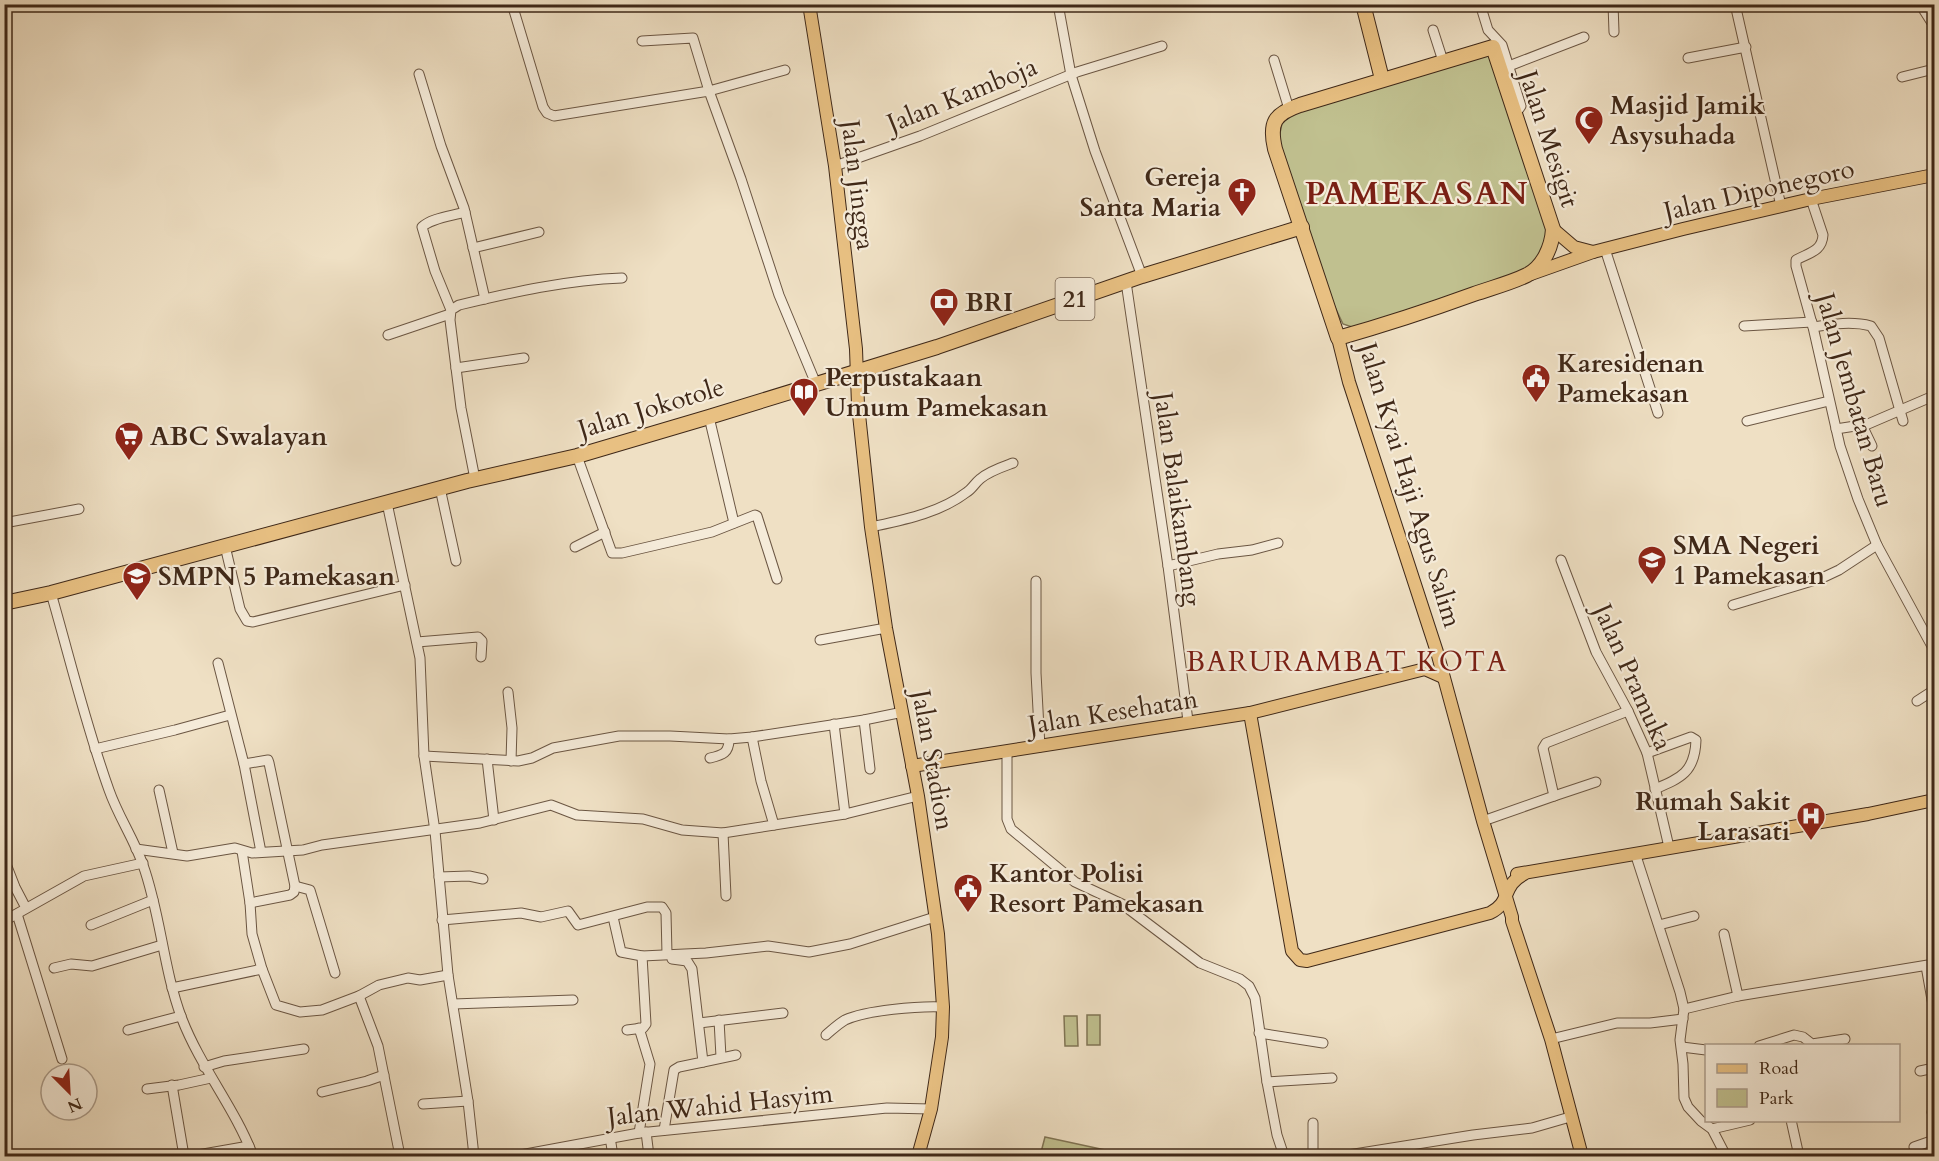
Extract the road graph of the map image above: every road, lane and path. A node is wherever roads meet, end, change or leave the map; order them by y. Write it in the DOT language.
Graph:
graph roads {
  1 [pos="512,4"];
  2 [pos="809,4"];
  3 [pos="1058,4"];
  4 [pos="1363,4"];
  5 [pos="1480,4"];
  6 [pos="1614,4"];
  7 [pos="1735,4"];
  8 [pos="1920,4"];
  9 [pos="1935,26"];
  10 [pos="1434,30"];
  11 [pos="1614,32"];
  12 [pos="1584,37"];
  13 [pos="642,41"];
  14 [pos="1496,43"];
  15 [pos="1162,46"];
  16 [pos="1746,48"];
  17 [pos="1688,58"];
  18 [pos="1274,60"];
  19 [pos="1443,62"];
  20 [pos="1509,66"];
  21 [pos="1935,69"];
  22 [pos="785,70"];
  23 [pos="419,74"];
  24 [pos="1071,75"];
  25 [pos="1902,77"];
  26 [pos="1382,79"];
  27 [pos="709,91"];
  28 [pos="1289,108"];
  29 [pos="1513,111"];
  30 [pos="835,166"];
  31 [pos="1935,175"];
  32 [pos="1811,199"];
  33 [pos="1781,206"];
  34 [pos="465,212"];
  35 [pos="1302,227"];
  36 [pos="1553,229"];
  37 [pos="539,232"];
  38 [pos="473,248"];
  39 [pos="1599,250"];
  40 [pos="1527,275"];
  41 [pos="1142,276"];
  42 [pos="622,278"];
  43 [pos="1126,282"];
  44 [pos="485,299"];
  45 [pos="454,309"];
  46 [pos="1813,325"];
  47 [pos="1744,326"];
  48 [pos="388,335"];
  49 [pos="1338,338"];
  50 [pos="524,358"];
  51 [pos="460,368"];
  52 [pos="852,373"];
  53 [pos="816,384"];
  54 [pos="1931,397"];
  55 [pos="1829,401"];
  56 [pos="1900,409"];
  57 [pos="1658,413"];
  58 [pos="709,417"];
  59 [pos="1747,421"];
  60 [pos="1903,421"];
  61 [pos="1862,425"];
  62 [pos="1836,429"];
  63 [pos="1872,446"];
  64 [pos="577,456"];
  65 [pos="1013,463"];
  66 [pos="478,478"];
  67 [pos="440,488"];
  68 [pos="387,503"];
  69 [pos="79,509"];
  70 [pos="4,523"];
  71 [pos="735,524"];
  72 [pos="871,527"];
  73 [pos="605,532"];
  74 [pos="1278,543"];
  75 [pos="1877,545"];
  76 [pos="225,546"];
  77 [pos="574,547"];
  78 [pos="1561,560"];
  79 [pos="456,561"];
  80 [pos="1168,566"];
  81 [pos="777,579"];
  82 [pos="1036,581"];
  83 [pos="405,585"];
  84 [pos="51,593"];
  85 [pos="4,603"];
  86 [pos="1739,603"];
  87 [pos="886,628"];
  88 [pos="820,640"];
  89 [pos="417,642"];
  90 [pos="1935,650"];
  91 [pos="1437,651"];
  92 [pos="481,657"];
  93 [pos="218,663"];
  94 [pos="1425,669"];
  95 [pos="1443,677"];
  96 [pos="1935,690"];
  97 [pos="508,692"];
  98 [pos="1917,701"];
  99 [pos="1628,711"];
  100 [pos="903,712"];
  101 [pos="1250,713"];
  102 [pos="230,715"];
  103 [pos="864,720"];
  104 [pos="1188,722"];
  105 [pos="834,724"];
  106 [pos="752,737"];
  107 [pos="729,739"];
  108 [pos="1040,747"];
  109 [pos="95,749"];
  110 [pos="998,753"];
  111 [pos="1647,753"];
  112 [pos="424,756"];
  113 [pos="710,758"];
  114 [pos="487,759"];
  115 [pos="511,761"];
  116 [pos="244,764"];
  117 [pos="912,766"];
  118 [pos="870,769"];
  119 [pos="1596,782"];
  120 [pos="1655,789"];
  121 [pos="159,790"];
  122 [pos="918,796"];
  123 [pos="1554,796"];
  124 [pos="1935,800"];
  125 [pos="845,814"];
  126 [pos="494,820"];
  127 [pos="1483,820"];
  128 [pos="774,825"];
  129 [pos="435,831"];
  130 [pos="723,833"];
  131 [pos="1669,847"];
  132 [pos="136,849"];
  133 [pos="242,850"];
  134 [pos="286,850"];
  135 [pos="261,852"];
  136 [pos="173,853"];
  137 [pos="1635,853"];
  138 [pos="4,859"];
  139 [pos="143,863"];
  140 [pos="1495,863"];
  141 [pos="1524,874"];
  142 [pos="439,877"];
  143 [pos="483,879"];
  144 [pos="295,886"];
  145 [pos="726,896"];
  146 [pos="1506,896"];
  147 [pos="153,900"];
  148 [pos="250,903"];
  149 [pos="26,908"];
  150 [pos="1490,913"];
  151 [pos="17,914"];
  152 [pos="1694,916"];
  153 [pos="613,917"];
  154 [pos="936,917"];
  155 [pos="442,920"];
  156 [pos="4,921"];
  157 [pos="1512,921"];
  158 [pos="91,925"];
  159 [pos="1659,925"];
  160 [pos="1724,934"];
  161 [pos="162,945"];
  162 [pos="667,954"];
  163 [pos="645,958"];
  164 [pos="1930,965"];
  165 [pos="54,968"];
  166 [pos="261,969"];
  167 [pos="334,973"];
  168 [pos="448,975"];
  169 [pos="172,987"];
  170 [pos="359,996"];
  171 [pos="1738,996"];
  172 [pos="573,1000"];
  173 [pos="453,1004"];
  174 [pos="943,1007"];
  175 [pos="1935,1011"];
  176 [pos="783,1013"];
  177 [pos="1683,1014"];
  178 [pos="181,1016"];
  179 [pos="719,1020"];
  180 [pos="699,1023"];
  181 [pos="639,1028"];
  182 [pos="128,1030"];
  183 [pos="627,1030"];
  184 [pos="1259,1033"];
  185 [pos="826,1035"];
  186 [pos="1551,1039"];
  187 [pos="1845,1039"];
  188 [pos="1778,1042"];
  189 [pos="1323,1043"];
  190 [pos="1682,1047"];
  191 [pos="304,1049"];
  192 [pos="1705,1050"];
  193 [pos="736,1055"];
  194 [pos="721,1057"];
  195 [pos="62,1059"];
  196 [pos="703,1062"];
  197 [pos="204,1067"];
  198 [pos="1935,1068"];
  199 [pos="1920,1071"];
  200 [pos="384,1075"];
  201 [pos="211,1078"];
  202 [pos="1332,1078"];
  203 [pos="1267,1082"];
  204 [pos="172,1085"];
  205 [pos="147,1089"];
  206 [pos="322,1092"];
  207 [pos="468,1101"];
  208 [pos="423,1104"];
  209 [pos="931,1109"];
  210 [pos="1935,1112"];
  211 [pos="1570,1117"];
  212 [pos="1935,1120"];
  213 [pos="1742,1122"];
  214 [pos="1791,1122"];
  215 [pos="1313,1123"];
  216 [pos="1712,1129"];
  217 [pos="664,1130"];
  218 [pos="642,1133"];
  219 [pos="610,1137"];
  220 [pos="1935,1140"];
  221 [pos="1408,1145"];
  222 [pos="249,1146"];
  223 [pos="1914,1147"];
  224 [pos="1385,1153"];
  225 [pos="186,1156"];
  226 [pos="192,1156"];
  227 [pos="253,1156"];
  228 [pos="400,1156"];
  229 [pos="474,1156"];
  230 [pos="515,1156"];
  231 [pos="613,1156"];
  232 [pos="649,1156"];
  233 [pos="918,1156"];
  234 [pos="1284,1156"];
  235 [pos="1313,1156"];
  236 [pos="1342,1156"];
  237 [pos="1411,1156"];
  238 [pos="1582,1156"];
  239 [pos="1726,1156"];
  240 [pos="1799,1156"];
  1 -- 27 [label="street"];
  2 -- 30 [label="main road, Jalan Jingga"];
  3 -- 24 [label="street"];
  4 -- 26 [label="highway"];
  5 -- 14 [label="street"];
  6 -- 11 [label="street"];
  7 -- 16 [label="street"];
  8 -- 9 [label="street"];
  10 -- 19 [label="street"];
  12 -- 20 [label="street"];
  13 -- 27 [label="street"];
  14 -- 19 [label="highway, Jalan Mesigit"];
  14 -- 20 [label="street"];
  14 -- 29 [label="highway, Jalan Mesigit"];
  15 -- 24 [label="street, Jalan Kamboja"];
  16 -- 17 [label="street"];
  16 -- 33 [label="street"];
  18 -- 28 [label="street"];
  19 -- 26 [label="highway, Jalan Mesigit"];
  20 -- 29 [label="street"];
  21 -- 25 [label="street"];
  22 -- 27 [label="street"];
  23 -- 34 [label="street"];
  24 -- 30 [label="street, Jalan Kamboja"];
  24 -- 41 [label="street"];
  26 -- 28 [label="highway, Jalan Mesigit"];
  27 -- 53 [label="street"];
  28 -- 35 [label="highway, Jalan Kyai Haji Agus Salim"];
  29 -- 36 [label="highway, Jalan Mesigit"];
  30 -- 52 [label="main road, Jalan Jingga"];
  31 -- 32 [label="main road, Jalan Diponegoro"];
  32 -- 33 [label="main road, Jalan Diponegoro"];
  32 -- 46 [label="street, Jalan Jembatan Baru"];
  33 -- 39 [label="main road, Jalan Diponegoro"];
  34 -- 38 [label="street"];
  34 -- 45 [label="street"];
  35 -- 41 [label="highway, Jalan Jokotole / 21"];
  35 -- 49 [label="highway, Jalan Kyai Haji Agus Salim"];
  36 -- 39 [label="main road"];
  36 -- 40 [label="highway, Jalan Mesigit"];
  37 -- 38 [label="street"];
  38 -- 44 [label="street"];
  39 -- 40 [label="main road, Jalan Diponegoro"];
  39 -- 57 [label="street"];
  40 -- 49 [label="highway"];
  41 -- 43 [label="highway, Jalan Jokotole / 21"];
  42 -- 44 [label="street"];
  43 -- 52 [label="highway, Jalan Jokotole / 21"];
  43 -- 80 [label="street, Jalan Balaikambang"];
  44 -- 45 [label="street"];
  45 -- 48 [label="street"];
  45 -- 51 [label="street"];
  46 -- 47 [label="street"];
  46 -- 55 [label="street, Jalan Jembatan Baru"];
  46 -- 56 [label="street"];
  49 -- 91 [label="main road, Jalan Kyai Haji Agus Salim"];
  50 -- 51 [label="street"];
  51 -- 66 [label="street"];
  52 -- 53 [label="highway, Jalan Jokotole / 21"];
  52 -- 72 [label="main road, Jalan Stadion"];
  53 -- 58 [label="highway, Jalan Jokotole / 21"];
  54 -- 56 [label="street"];
  55 -- 59 [label="street"];
  55 -- 62 [label="street, Jalan Jembatan Baru"];
  56 -- 60 [label="street"];
  56 -- 61 [label="street"];
  58 -- 64 [label="highway, Jalan Jokotole / 21"];
  58 -- 71 [label="street"];
  61 -- 62 [label="street"];
  61 -- 63 [label="street"];
  62 -- 75 [label="street, Jalan Jembatan Baru"];
  64 -- 66 [label="highway, Jalan Jokotole / 21"];
  64 -- 73 [label="street"];
  65 -- 72 [label="street"];
  66 -- 67 [label="highway, Jalan Jokotole / 21"];
  67 -- 68 [label="highway, Jalan Jokotole / 21"];
  67 -- 79 [label="street"];
  68 -- 76 [label="highway, Jalan Jokotole / 21"];
  68 -- 83 [label="street"];
  69 -- 70 [label="street"];
  71 -- 73 [label="street"];
  71 -- 81 [label="street"];
  72 -- 87 [label="main road, Jalan Stadion"];
  73 -- 77 [label="street"];
  74 -- 80 [label="street"];
  75 -- 86 [label="street"];
  75 -- 90 [label="street, Jalan Jembatan Baru"];
  76 -- 83 [label="street"];
  76 -- 84 [label="highway, Jalan Jokotole / 21"];
  78 -- 99 [label="street, Jalan Pramuka"];
  80 -- 104 [label="street, Jalan Balaikambang"];
  82 -- 108 [label="street"];
  83 -- 89 [label="street"];
  84 -- 85 [label="highway, Jalan Jokotole / 21"];
  84 -- 109 [label="street"];
  87 -- 88 [label="street"];
  87 -- 100 [label="main road, Jalan Stadion"];
  89 -- 92 [label="street"];
  89 -- 112 [label="street"];
  91 -- 94 [label="main road"];
  91 -- 95 [label="main road, Jalan Kyai Haji Agus Salim"];
  93 -- 102 [label="street"];
  94 -- 95 [label="main road"];
  94 -- 101 [label="main road, Jalan Kesehatan"];
  95 -- 127 [label="main road, Jalan Kyai Haji Agus Salim"];
  96 -- 98 [label="street"];
  97 -- 115 [label="street"];
  99 -- 111 [label="street, Jalan Pramuka"];
  99 -- 123 [label="street"];
  100 -- 103 [label="street"];
  100 -- 117 [label="main road, Jalan Stadion"];
  101 -- 104 [label="main road, Jalan Kesehatan"];
  101 -- 150 [label="main road"];
  102 -- 109 [label="street"];
  102 -- 116 [label="street"];
  103 -- 105 [label="street"];
  103 -- 118 [label="street"];
  104 -- 108 [label="main road, Jalan Kesehatan"];
  105 -- 106 [label="street"];
  105 -- 125 [label="street"];
  106 -- 107 [label="street"];
  106 -- 128 [label="street"];
  107 -- 113 [label="street"];
  107 -- 115 [label="street"];
  108 -- 110 [label="main road, Jalan Kesehatan"];
  109 -- 132 [label="street"];
  110 -- 117 [label="main road, Jalan Kesehatan"];
  110 -- 184 [label="street"];
  111 -- 120 [label="street, Jalan Pramuka"];
  111 -- 120 [label="street"];
  112 -- 114 [label="street"];
  112 -- 129 [label="street"];
  114 -- 115 [label="street"];
  114 -- 126 [label="street"];
  116 -- 134 [label="street"];
  116 -- 135 [label="street"];
  117 -- 122 [label="main road, Jalan Stadion"];
  119 -- 123 [label="street"];
  120 -- 131 [label="street, Jalan Pramuka"];
  121 -- 136 [label="street"];
  122 -- 125 [label="street"];
  122 -- 154 [label="main road, Jalan Stadion"];
  123 -- 127 [label="street"];
  124 -- 131 [label="main road"];
  125 -- 128 [label="street"];
  126 -- 129 [label="street"];
  126 -- 130 [label="street"];
  127 -- 140 [label="main road, Jalan Kyai Haji Agus Salim"];
  128 -- 130 [label="street"];
  129 -- 134 [label="street"];
  129 -- 142 [label="street"];
  130 -- 145 [label="street"];
  131 -- 137 [label="main road"];
  132 -- 136 [label="street"];
  132 -- 139 [label="street"];
  133 -- 135 [label="street"];
  133 -- 136 [label="street"];
  133 -- 148 [label="street"];
  134 -- 135 [label="street"];
  134 -- 144 [label="street"];
  137 -- 141 [label="main road"];
  137 -- 159 [label="street"];
  138 -- 149 [label="street"];
  139 -- 147 [label="street"];
  139 -- 149 [label="street"];
  140 -- 141 [label="main road"];
  140 -- 146 [label="main road, Jalan Kyai Haji Agus Salim"];
  141 -- 146 [label="main road"];
  142 -- 143 [label="street"];
  142 -- 155 [label="street"];
  144 -- 148 [label="street"];
  144 -- 167 [label="street"];
  146 -- 150 [label="main road"];
  146 -- 157 [label="main road, Jalan Kyai Haji Agus Salim"];
  147 -- 158 [label="street"];
  147 -- 161 [label="street"];
  148 -- 166 [label="street"];
  149 -- 151 [label="street"];
  150 -- 157 [label="main road"];
  151 -- 156 [label="street"];
  151 -- 195 [label="street"];
  152 -- 159 [label="street"];
  153 -- 155 [label="street"];
  153 -- 162 [label="street"];
  153 -- 163 [label="street"];
  154 -- 162 [label="street"];
  154 -- 174 [label="main road, Jalan Stadion"];
  155 -- 168 [label="street"];
  157 -- 186 [label="main road, Jalan Kyai Haji Agus Salim"];
  159 -- 177 [label="street"];
  160 -- 171 [label="street"];
  161 -- 165 [label="street"];
  161 -- 169 [label="street"];
  162 -- 163 [label="street"];
  163 -- 180 [label="street"];
  163 -- 181 [label="street"];
  164 -- 171 [label="street"];
  164 -- 175 [label="street"];
  166 -- 169 [label="street"];
  166 -- 170 [label="street"];
  168 -- 170 [label="street"];
  168 -- 173 [label="street"];
  169 -- 178 [label="street"];
  170 -- 200 [label="street"];
  171 -- 177 [label="street"];
  172 -- 173 [label="street"];
  173 -- 207 [label="street"];
  174 -- 185 [label="street"];
  174 -- 209 [label="main road, Jalan Stadion"];
  176 -- 179 [label="street"];
  177 -- 186 [label="street"];
  177 -- 190 [label="street"];
  178 -- 182 [label="street"];
  178 -- 197 [label="street"];
  179 -- 180 [label="street"];
  179 -- 194 [label="street"];
  180 -- 196 [label="street"];
  181 -- 183 [label="street"];
  181 -- 218 [label="street"];
  184 -- 189 [label="street"];
  184 -- 203 [label="street"];
  186 -- 211 [label="main road, Jalan Kyai Haji Agus Salim"];
  187 -- 188 [label="street"];
  190 -- 192 [label="street"];
  190 -- 216 [label="street"];
  191 -- 197 [label="street"];
  193 -- 194 [label="street"];
  194 -- 196 [label="street"];
  196 -- 217 [label="street"];
  197 -- 201 [label="street"];
  198 -- 199 [label="street"];
  200 -- 206 [label="street"];
  200 -- 228 [label="street"];
  201 -- 204 [label="street"];
  201 -- 222 [label="street"];
  202 -- 203 [label="street"];
  203 -- 234 [label="street"];
  204 -- 205 [label="street"];
  204 -- 225 [label="street"];
  207 -- 208 [label="street"];
  207 -- 229 [label="street"];
  209 -- 217 [label="street, Jalan Wahid Hasyim"];
  209 -- 233 [label="main road, Jalan Stadion"];
  210 -- 212 [label="street"];
  211 -- 221 [label="street"];
  211 -- 238 [label="main road, Jalan Kyai Haji Agus Salim"];
  213 -- 216 [label="street"];
  214 -- 240 [label="street"];
  215 -- 235 [label="street"];
  216 -- 239 [label="street"];
  217 -- 218 [label="street, Jalan Wahid Hasyim"];
  218 -- 219 [label="street, Jalan Wahid Hasyim"];
  218 -- 232 [label="street"];
  219 -- 230 [label="street, Jalan Wahid Hasyim"];
  219 -- 231 [label="street"];
  220 -- 223 [label="street"];
  221 -- 224 [label="street"];
  221 -- 237 [label="street"];
  222 -- 226 [label="street"];
  222 -- 227 [label="street"];
  224 -- 236 [label="street"];
}
